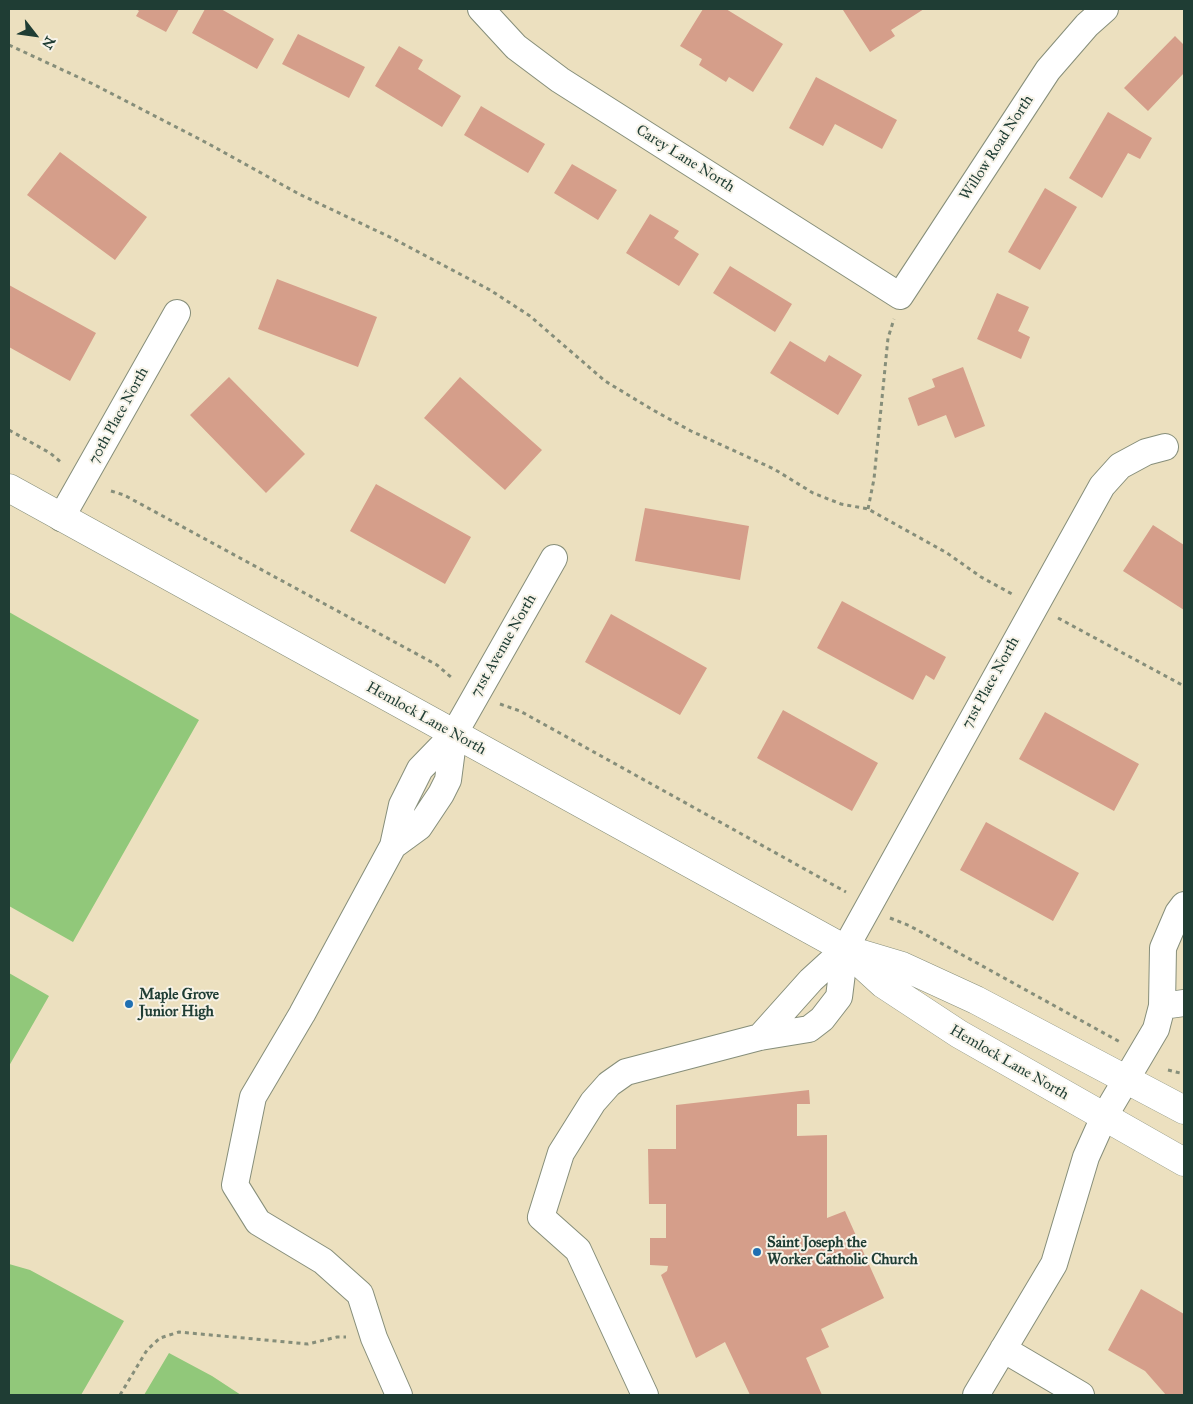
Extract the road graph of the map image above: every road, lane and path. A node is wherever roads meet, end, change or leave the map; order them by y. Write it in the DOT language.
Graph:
graph roads {
  1 [pos="481,9"];
  2 [pos="1105,9"];
  3 [pos="9,45"];
  4 [pos="900,296"];
  5 [pos="177,313"];
  6 [pos="9,430"];
  7 [pos="1165,447"];
  8 [pos="62,463"];
  9 [pos="9,488"];
  10 [pos="111,491"];
  11 [pos="868,509"];
  12 [pos="62,518"];
  13 [pos="554,558"];
  14 [pos="1034,606"];
  15 [pos="452,678"];
  16 [pos="1184,686"];
  17 [pos="500,704"];
  18 [pos="454,734"];
  19 [pos="846,892"];
  20 [pos="1184,905"];
  21 [pos="889,918"];
  22 [pos="845,949"];
  23 [pos="1173,1005"];
  24 [pos="1134,1068"];
  25 [pos="1184,1074"];
  26 [pos="1184,1110"];
  27 [pos="1104,1117"];
  28 [pos="1184,1162"];
  29 [pos="374,1338"];
  30 [pos="1003,1349"];
  31 [pos="120,1395"];
  32 [pos="399,1395"];
  33 [pos="645,1395"];
  34 [pos="976,1395"];
  35 [pos="1081,1395"];
  1 -- 4 [label="street, Carey Lane North"];
  2 -- 4 [label="street, Willow Road North"];
  3 -- 11 [label="path"];
  4 -- 11 [label="path"];
  5 -- 12 [label="street, 70th Place North"];
  6 -- 8 [label="path"];
  7 -- 14 [label="street, 71st Place North"];
  9 -- 12 [label="main road, Hemlock Lane North"];
  10 -- 15 [label="path"];
  11 -- 14 [label="path"];
  12 -- 18 [label="main road, Hemlock Lane North"];
  13 -- 18 [label="street, 71st Avenue North"];
  14 -- 16 [label="path"];
  14 -- 22 [label="street, 71st Place North"];
  17 -- 19 [label="path"];
  18 -- 22 [label="main road, Hemlock Lane North"];
  18 -- 29 [label="street, 71st Avenue North"];
  20 -- 23 [label="street"];
  21 -- 24 [label="path"];
  22 -- 24 [label="main road, Hemlock Lane North"];
  22 -- 27 [label="main road, Hemlock Lane North"];
  22 -- 33 [label="street, 71st Place North"];
  23 -- 24 [label="street"];
  24 -- 25 [label="path"];
  24 -- 26 [label="main road, Hemlock Lane North"];
  24 -- 27 [label="street"];
  27 -- 28 [label="main road, Hemlock Lane North"];
  27 -- 30 [label="street"];
  29 -- 31 [label="path"];
  29 -- 32 [label="street, 71st Avenue North"];
  30 -- 34 [label="street"];
  30 -- 35 [label="street"];
}
